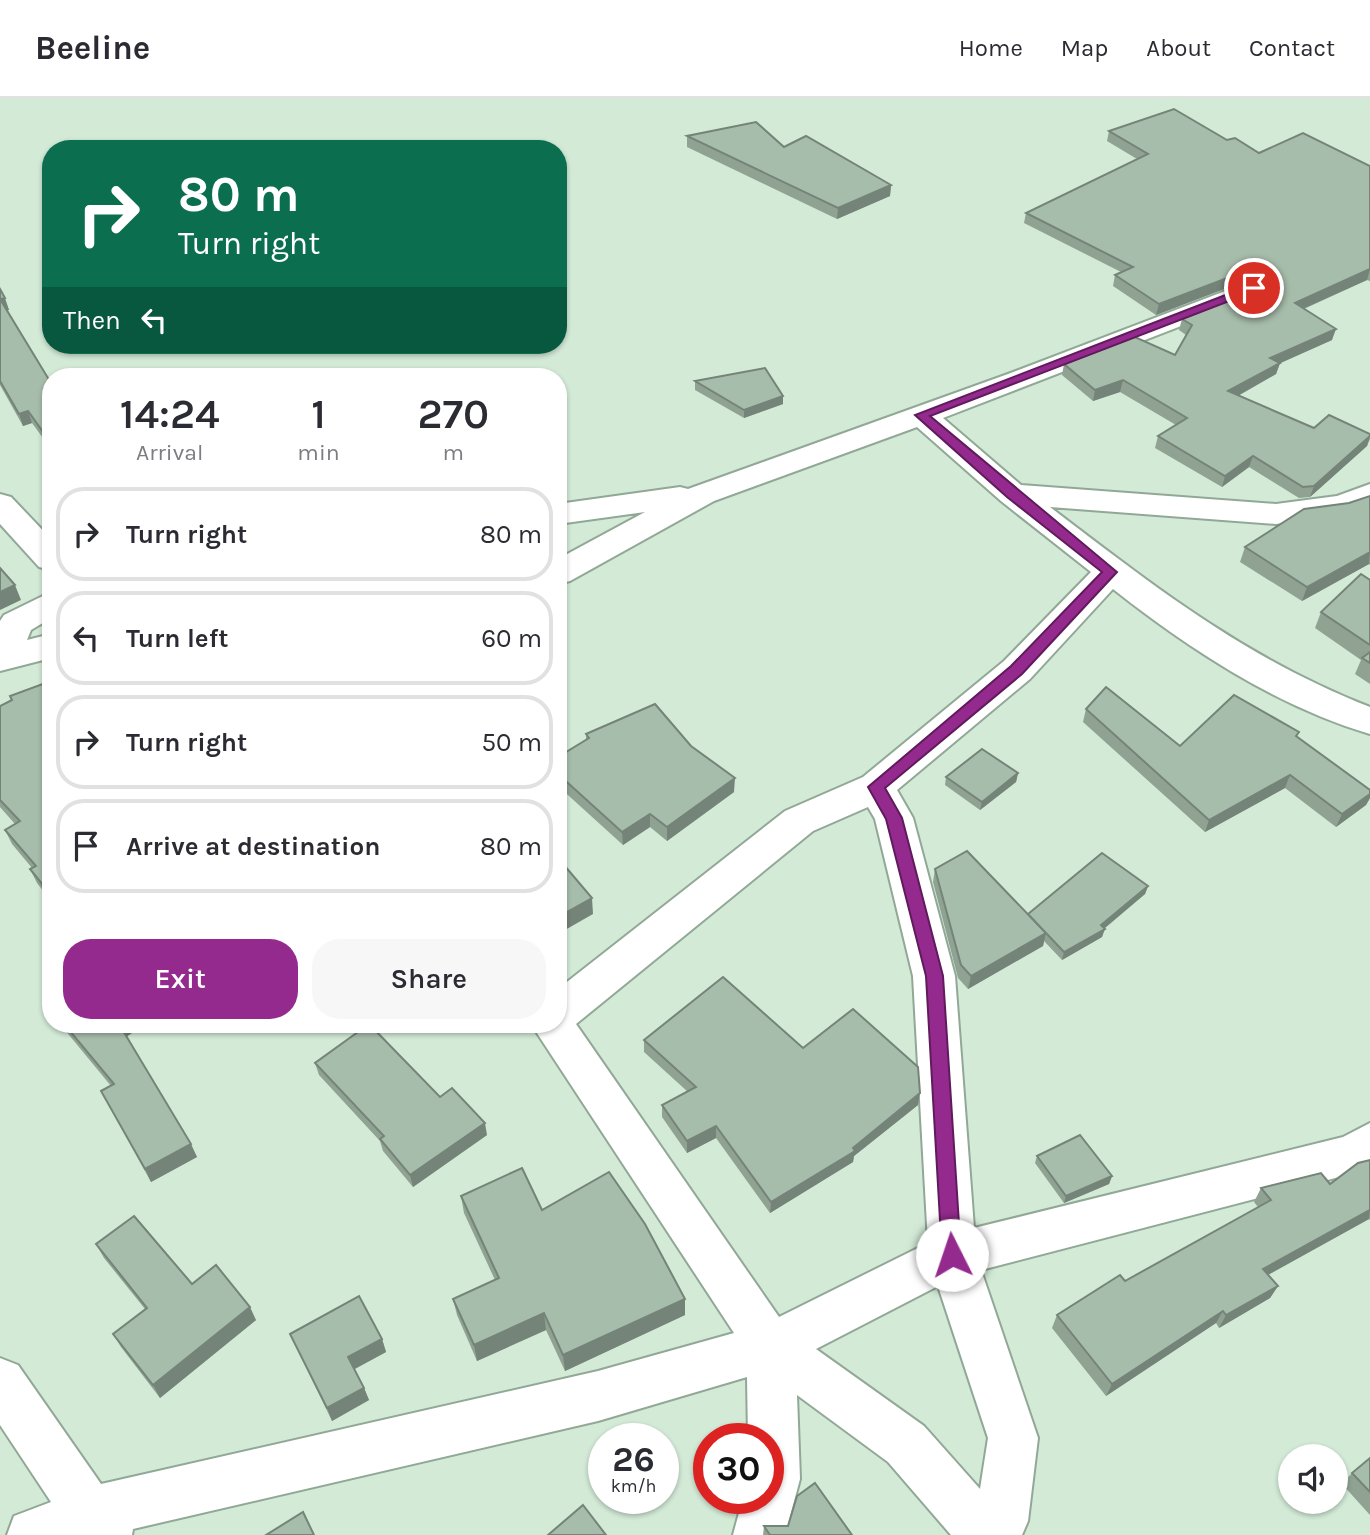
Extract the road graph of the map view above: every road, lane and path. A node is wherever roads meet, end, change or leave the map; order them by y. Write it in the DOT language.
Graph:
graph roads {
  1 [pos="1254,288"];
  2 [pos="921,415"];
  3 [pos="703,494"];
  4 [pos="1012,494"];
  5 [pos="1370,494"];
  6 [pos="0,504"];
  7 [pos="567,513"];
  8 [pos="42,549"];
  9 [pos="567,568"];
  10 [pos="1110,572"];
  11 [pos="42,608"];
  12 [pos="42,648"];
  13 [pos="1,658"];
  14 [pos="1370,721"];
  15 [pos="876,787"];
  16 [pos="567,1007"];
  17 [pos="558,1033"];
  18 [pos="1370,1143"];
  19 [pos="952,1255"];
  20 [pos="771,1346"];
  21 [pos="0,1382"];
  22 [pos="100,1524"];
  23 [pos="33,1535"];
  24 [pos="759,1535"];
  25 [pos="987,1535"];
  1 -- 2 [label="street"];
  2 -- 3 [label="street"];
  2 -- 4 [label="street"];
  3 -- 7 [label="street"];
  3 -- 9 [label="street"];
  4 -- 5 [label="street"];
  4 -- 10 [label="street"];
  6 -- 8 [label="street"];
  10 -- 14 [label="street"];
  10 -- 15 [label="street"];
  11 -- 13 [label="street"];
  12 -- 13 [label="street"];
  15 -- 16 [label="street"];
  15 -- 19 [label="street"];
  17 -- 20 [label="street"];
  18 -- 19 [label="street"];
  19 -- 20 [label="street"];
  19 -- 25 [label="street"];
  20 -- 22 [label="street"];
  20 -- 24 [label="street"];
  20 -- 25 [label="street"];
  21 -- 22 [label="street"];
  22 -- 23 [label="street"];
}
